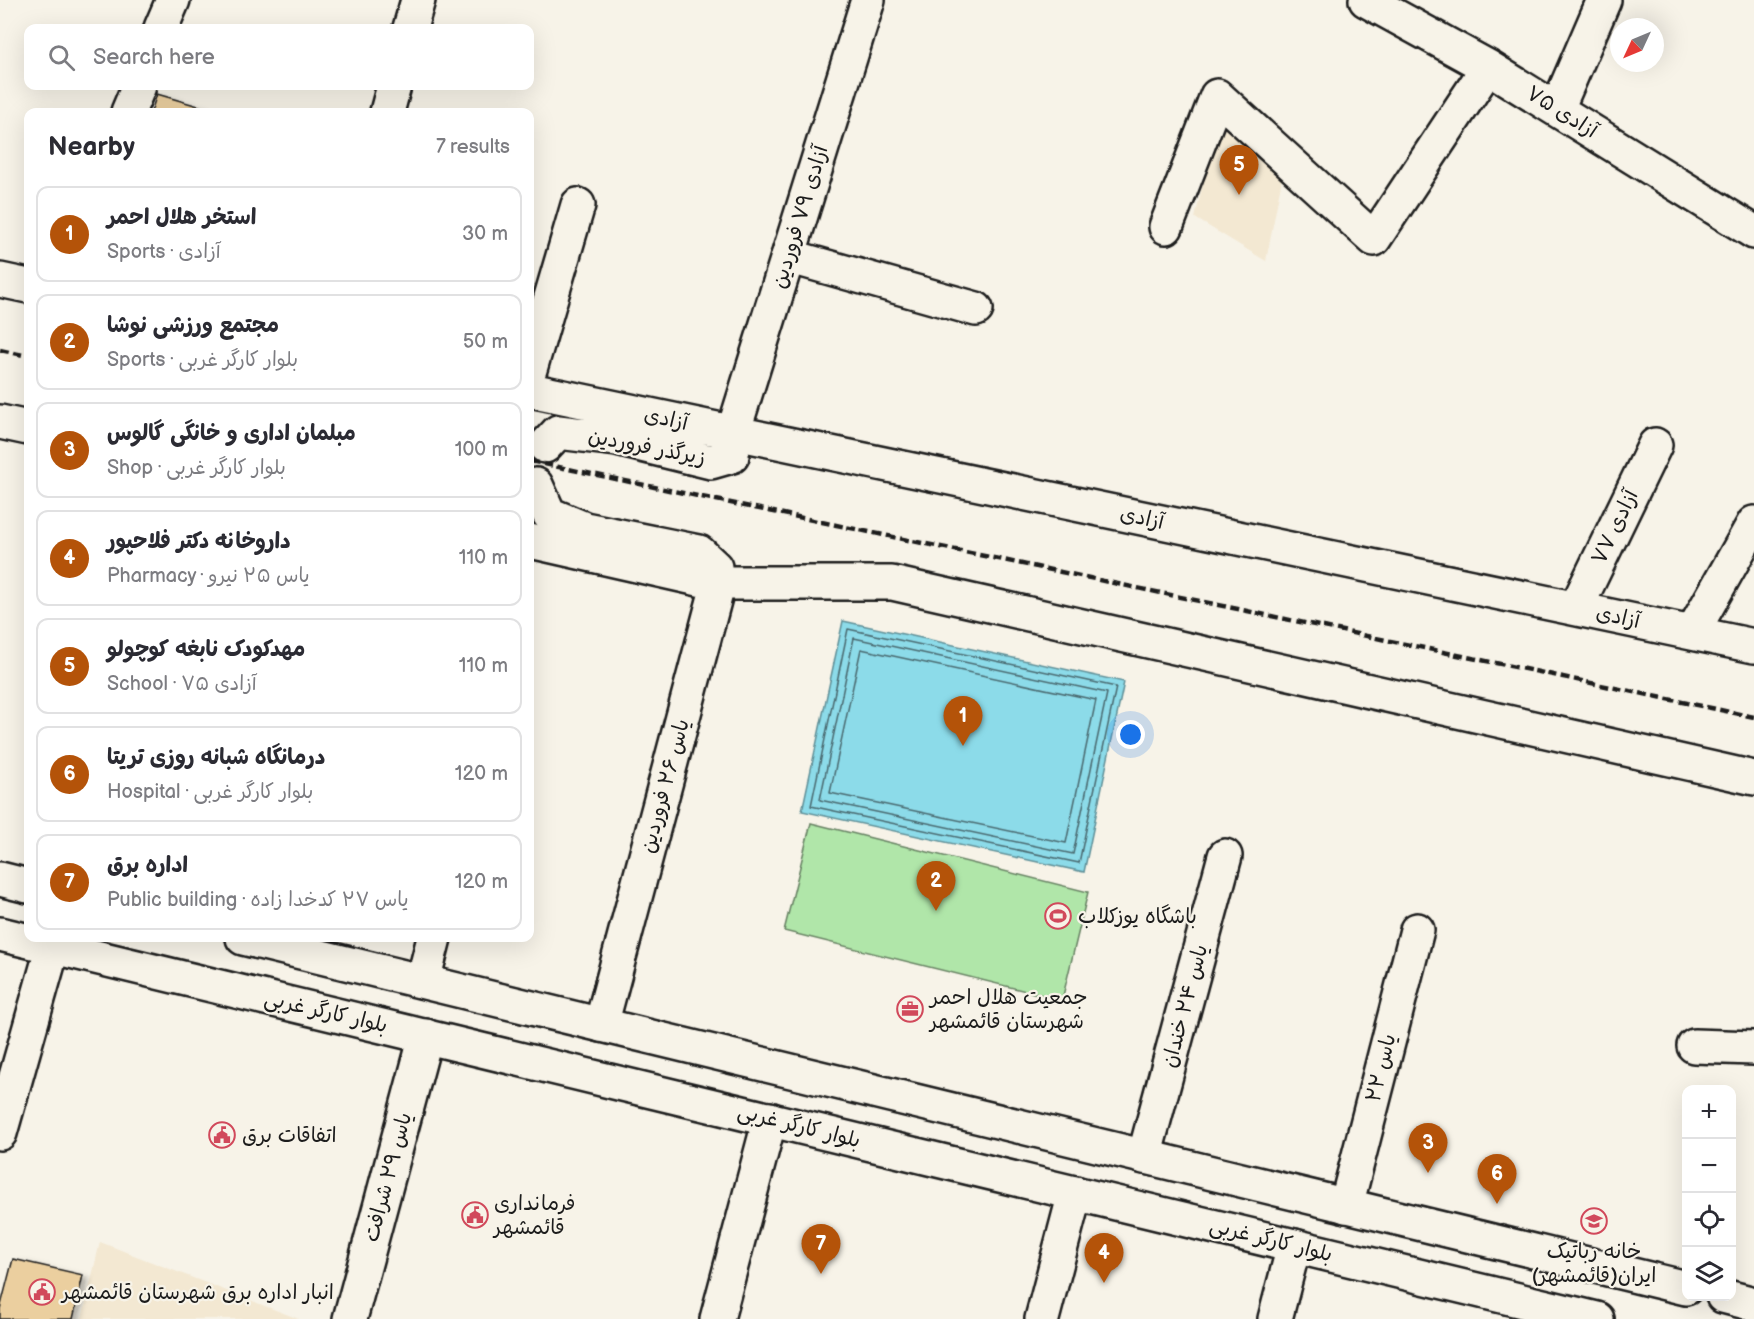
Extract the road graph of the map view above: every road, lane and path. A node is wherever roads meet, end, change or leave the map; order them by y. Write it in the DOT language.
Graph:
graph roads {
  1 [pos="173,0"];
  2 [pos="418,0"];
  3 [pos="868,0"];
  4 [pos="1366,0"];
  5 [pos="1604,0"];
  6 [pos="163,24"];
  7 [pos="411,24"];
  8 [pos="1488,67"];
  9 [pos="137,90"];
  10 [pos="393,90"];
  11 [pos="130,108"];
  12 [pos="388,108"];
  13 [pos="1557,109"];
  14 [pos="578,206"];
  15 [pos="1166,227"];
  16 [pos="1754,232"];
  17 [pos="788,256"];
  18 [pos="0,280"];
  19 [pos="24,285"];
  20 [pos="976,309"];
  21 [pos="534,355"];
  22 [pos="534,391"];
  23 [pos="0,422"];
  24 [pos="24,427"];
  25 [pos="733,433"];
  26 [pos="1655,445"];
  27 [pos="545,446"];
  28 [pos="536,485"];
  29 [pos="1754,523"];
  30 [pos="534,542"];
  31 [pos="716,583"];
  32 [pos="1576,608"];
  33 [pos="1692,633"];
  34 [pos="1754,646"];
  35 [pos="1754,778"];
  36 [pos="1225,856"];
  37 [pos="0,879"];
  38 [pos="24,885"];
  39 [pos="1417,930"];
  40 [pos="0,934"];
  41 [pos="24,939"];
  42 [pos="35,942"];
  43 [pos="260,942"];
  44 [pos="433,942"];
  45 [pos="53,946"];
  46 [pos="423,981"];
  47 [pos="601,1026"];
  48 [pos="426,1036"];
  49 [pos="1694,1046"];
  50 [pos="1754,1048"];
  51 [pos="770,1119"];
  52 [pos="0,1133"];
  53 [pos="1144,1157"];
  54 [pos="1075,1193"];
  55 [pos="1346,1206"];
  56 [pos="1294,1246"];
  57 [pos="1682,1287"];
  58 [pos="1736,1299"];
  59 [pos="1754,1304"];
  60 [pos="350,1319"];
  61 [pos="717,1319"];
  62 [pos="1042,1319"];
  63 [pos="1275,1319"];
  64 [pos="1597,1319"];
  1 -- 6 [label="street"];
  2 -- 7 [label="street"];
  3 -- 17 [label="street, آزادی ۷۹ فروردین"];
  4 -- 8 [label="street, آزادی ۷۵"];
  5 -- 13 [label="street"];
  8 -- 13 [label="street, آزادی ۷۵"];
  8 -- 15 [label="street"];
  9 -- 11 [label="street"];
  10 -- 12 [label="street"];
  13 -- 16 [label="street, آزادی ۷۵"];
  14 -- 21 [label="street"];
  17 -- 20 [label="street"];
  17 -- 25 [label="street, آزادی ۷۹ فروردین"];
  18 -- 19 [label="street"];
  22 -- 25 [label="street, آزادی"];
  23 -- 24 [label="street"];
  25 -- 27 [label="street, زیرگذر فروردین"];
  25 -- 32 [label="street, آزادی"];
  26 -- 32 [label="street, آزادی ۷۷"];
  28 -- 31 [label="street"];
  29 -- 33 [label="street"];
  30 -- 31 [label="street"];
  31 -- 35 [label="street"];
  31 -- 47 [label="street, یاس ۲۶ فروردین"];
  32 -- 33 [label="street, آزادی"];
  33 -- 34 [label="street, آزادی"];
  36 -- 53 [label="street, یاس ۲۴ خندان"];
  37 -- 38 [label="street"];
  39 -- 55 [label="street, یاس ۲۲"];
  40 -- 41 [label="street, بلوار کارگر غربی"];
  42 -- 45 [label="street, بلوار کارگر غربی"];
  43 -- 46 [label="street"];
  44 -- 46 [label="street"];
  45 -- 48 [label="street, بلوار کارگر غربی"];
  45 -- 52 [label="street"];
  46 -- 47 [label="street"];
  47 -- 53 [label="street"];
  48 -- 51 [label="street, بلوار کارگر غربی"];
  48 -- 60 [label="street, یاس ۲۹ شرافت"];
  49 -- 50 [label="street"];
  51 -- 54 [label="street, بلوار کارگر غربی"];
  51 -- 61 [label="street"];
  53 -- 55 [label="street"];
  54 -- 56 [label="street, بلوار کارگر غربی"];
  54 -- 62 [label="street"];
  55 -- 57 [label="street"];
  56 -- 63 [label="street"];
  56 -- 64 [label="street, بلوار کارگر غربی"];
  58 -- 59 [label="street"];
}
